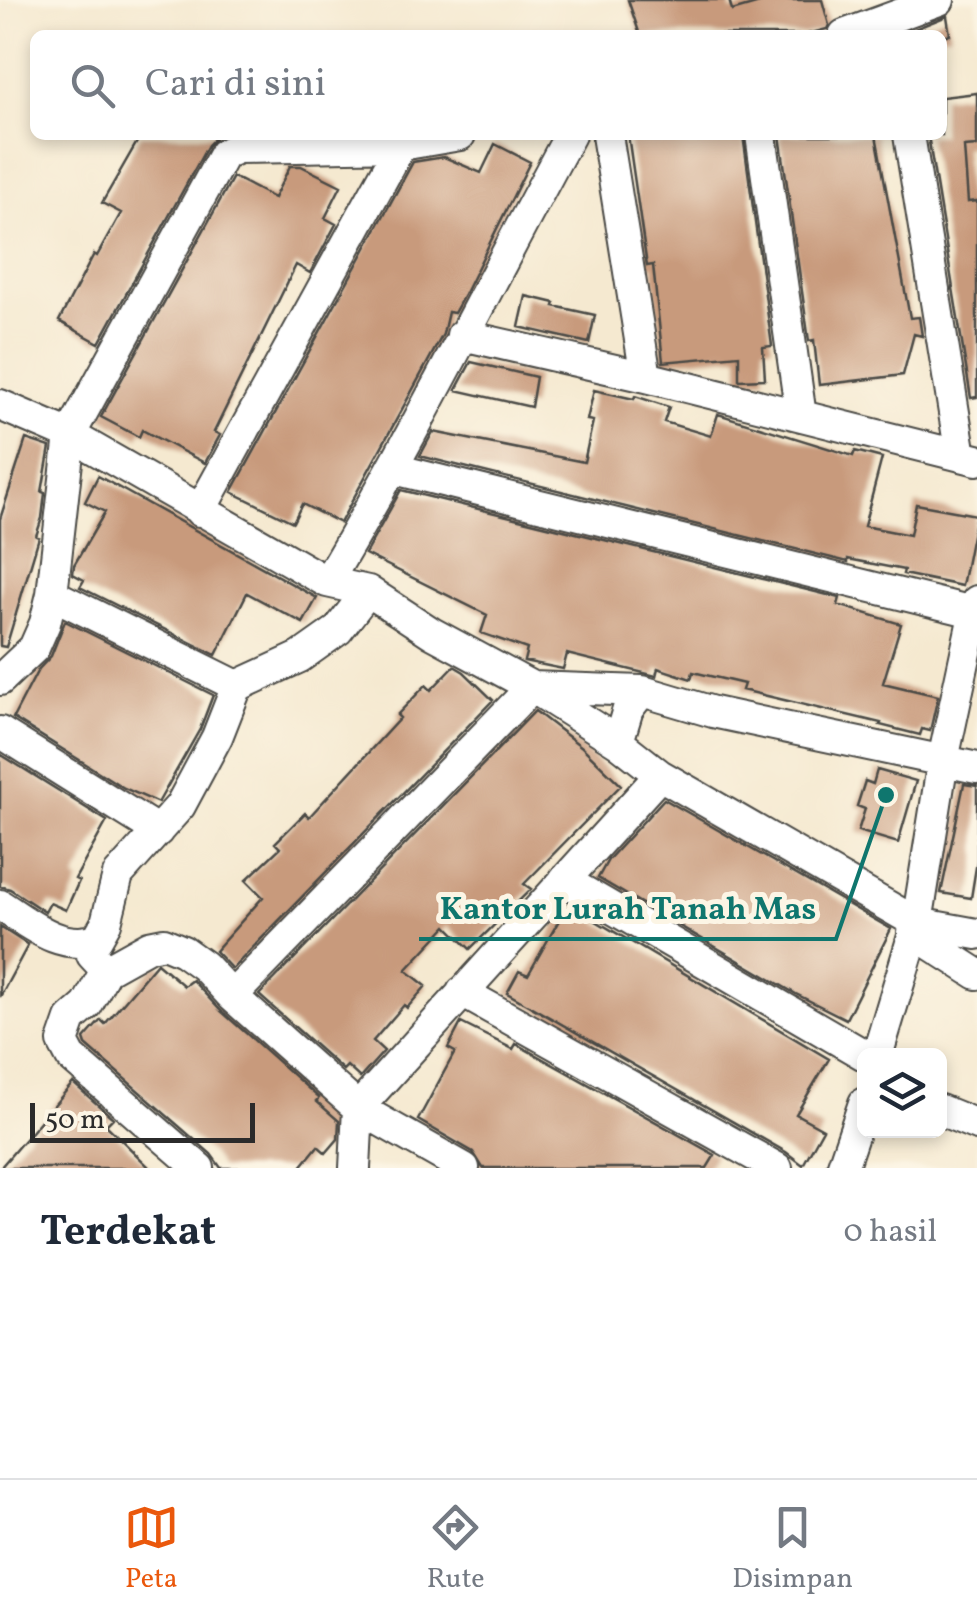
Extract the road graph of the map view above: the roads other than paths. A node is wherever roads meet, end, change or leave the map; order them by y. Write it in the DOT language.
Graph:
graph roads {
  1 [pos="939,0"];
  2 [pos="891,27"];
  3 [pos="427,140"];
  4 [pos="567,140"];
  5 [pos="609,140"];
  6 [pos="762,140"];
  7 [pos="909,140"];
  8 [pos="401,144"];
  9 [pos="462,335"];
  10 [pos="646,377"];
  11 [pos="0,405"];
  12 [pos="801,416"];
  13 [pos="70,435"];
  14 [pos="969,458"];
  15 [pos="394,469"];
  16 [pos="200,510"];
  17 [pos="327,582"];
  18 [pos="368,591"];
  19 [pos="52,594"];
  20 [pos="976,609"];
  21 [pos="0,680"];
  22 [pos="237,686"];
  23 [pos="532,687"];
  24 [pos="642,691"];
  25 [pos="0,732"];
  26 [pos="618,742"];
  27 [pos="943,760"];
  28 [pos="977,768"];
  29 [pos="660,775"];
  30 [pos="158,830"];
  31 [pos="564,880"];
  32 [pos="0,905"];
  33 [pos="915,928"];
  34 [pos="977,934"];
  35 [pos="80,944"];
  36 [pos="106,970"];
  37 [pos="977,974"];
  38 [pos="462,992"];
  39 [pos="232,996"];
  40 [pos="879,1048"];
  41 [pos="857,1051"];
  42 [pos="358,1108"];
  43 [pos="947,1113"];
  44 [pos="857,1124"];
  45 [pos="977,1125"];
  46 [pos="199,1168"];
  47 [pos="355,1168"];
  48 [pos="464,1168"];
  49 [pos="777,1168"];
  50 [pos="842,1168"];
  1 -- 2 [label="street"];
  3 -- 8 [label="street"];
  4 -- 9 [label="street"];
  5 -- 10 [label="street"];
  6 -- 12 [label="street"];
  7 -- 14 [label="street"];
  8 -- 13 [label="street"];
  8 -- 16 [label="street"];
  9 -- 10 [label="street"];
  9 -- 15 [label="street"];
  10 -- 12 [label="street"];
  11 -- 13 [label="street"];
  12 -- 14 [label="street"];
  13 -- 16 [label="street"];
  13 -- 19 [label="street"];
  15 -- 17 [label="street"];
  15 -- 20 [label="street"];
  16 -- 17 [label="street"];
  17 -- 18 [label="street"];
  18 -- 22 [label="street"];
  18 -- 23 [label="street"];
  19 -- 21 [label="street"];
  19 -- 22 [label="street"];
  20 -- 27 [label="street"];
  22 -- 30 [label="street"];
  23 -- 24 [label="street"];
  23 -- 26 [label="street"];
  23 -- 39 [label="street"];
  24 -- 26 [label="street"];
  24 -- 27 [label="street"];
  25 -- 30 [label="street"];
  26 -- 29 [label="street"];
  27 -- 28 [label="street"];
  27 -- 33 [label="street"];
  29 -- 31 [label="street"];
  29 -- 33 [label="street"];
  30 -- 35 [label="street"];
  31 -- 38 [label="street"];
  31 -- 41 [label="street"];
  32 -- 35 [label="street"];
  33 -- 34 [label="street"];
  33 -- 37 [label="street"];
  33 -- 40 [label="street"];
  35 -- 36 [label="street"];
  36 -- 39 [label="street"];
  36 -- 46 [label="street"];
  38 -- 42 [label="street"];
  38 -- 49 [label="street"];
  39 -- 42 [label="street"];
  42 -- 47 [label="street"];
  42 -- 48 [label="street"];
  43 -- 45 [label="street"];
  44 -- 50 [label="street"];
}
